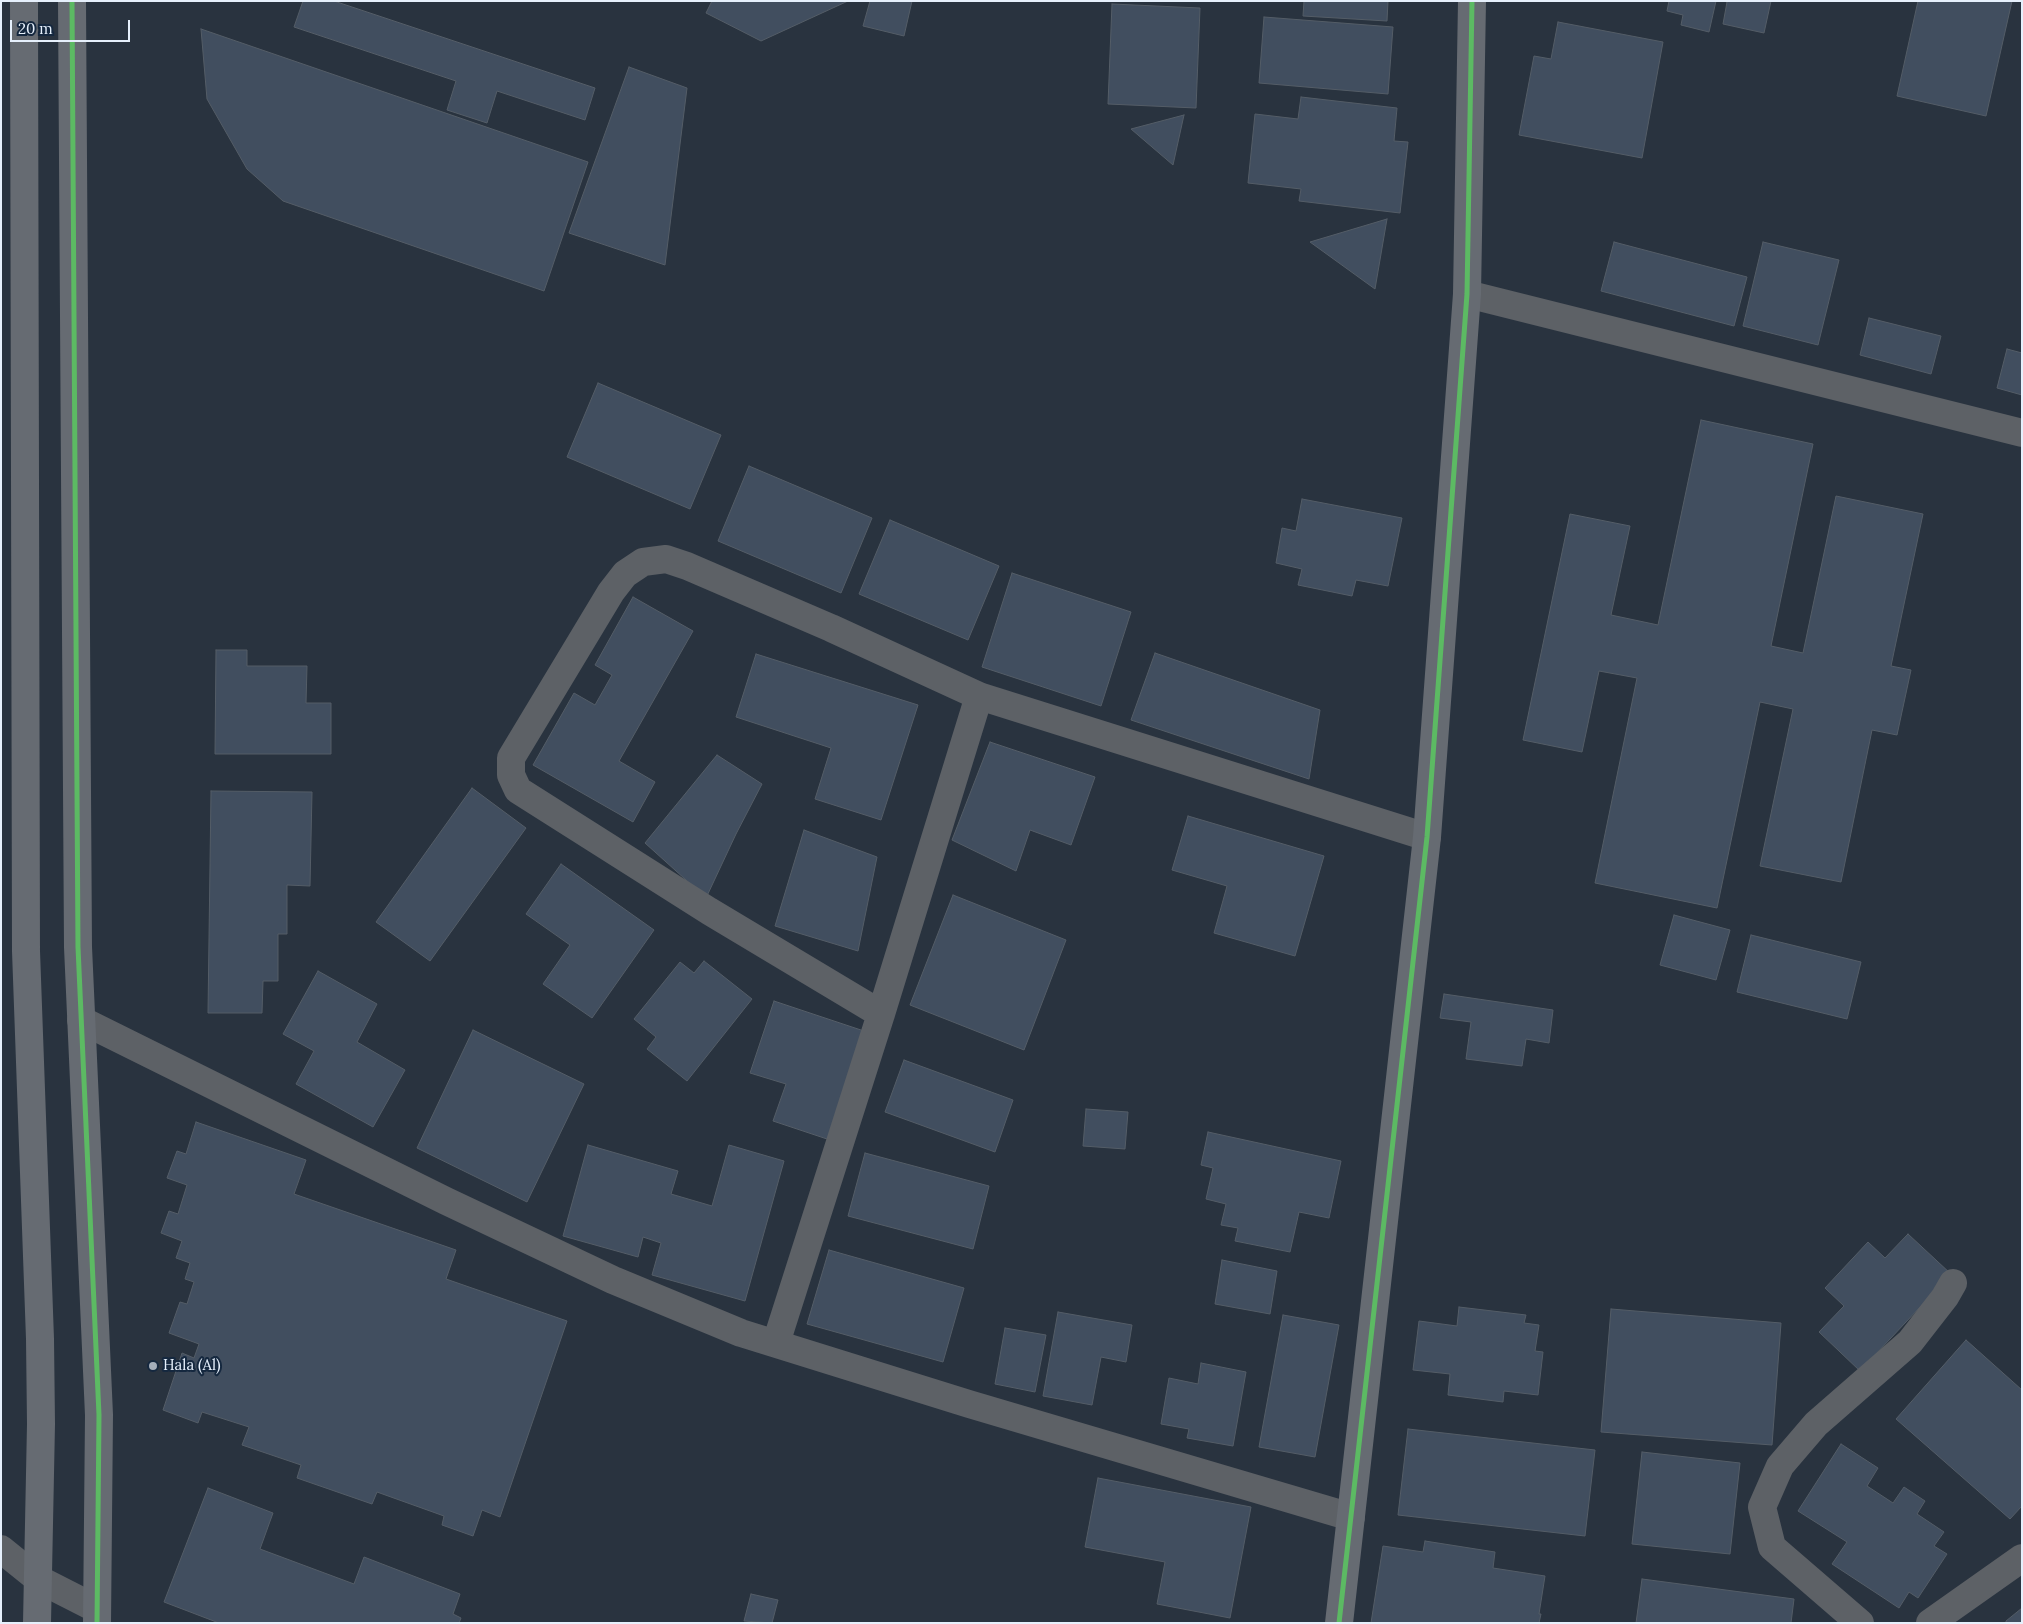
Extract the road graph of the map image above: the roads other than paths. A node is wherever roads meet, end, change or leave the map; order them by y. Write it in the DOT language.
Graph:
graph roads {
  1 [pos="24,1"];
  2 [pos="72,1"];
  3 [pos="1472,1"];
  4 [pos="1467,294"];
  5 [pos="2022,434"];
  6 [pos="979,696"];
  7 [pos="1426,837"];
  8 [pos="881,1014"];
  9 [pos="81,1020"];
  10 [pos="1954,1283"];
  11 [pos="776,1343"];
  12 [pos="1351,1517"];
  13 [pos="1,1549"];
  14 [pos="2022,1558"];
  15 [pos="38,1579"];
  16 [pos="97,1616"];
  17 [pos="37,1623"];
  18 [pos="1339,1623"];
  19 [pos="1860,1623"];
  20 [pos="1930,1623"];
  1 -- 15 [label="street"];
  2 -- 9 [label="street"];
  3 -- 4 [label="street"];
  4 -- 5 [label="street"];
  4 -- 7 [label="street"];
  6 -- 7 [label="street"];
  6 -- 8 [label="street"];
  6 -- 8 [label="street"];
  7 -- 12 [label="street"];
  8 -- 11 [label="street"];
  9 -- 11 [label="street"];
  9 -- 16 [label="street"];
  10 -- 19 [label="street"];
  11 -- 12 [label="street"];
  12 -- 18 [label="street"];
  13 -- 15 [label="street"];
  14 -- 20 [label="street"];
  15 -- 16 [label="street"];
  15 -- 17 [label="street"];
}
